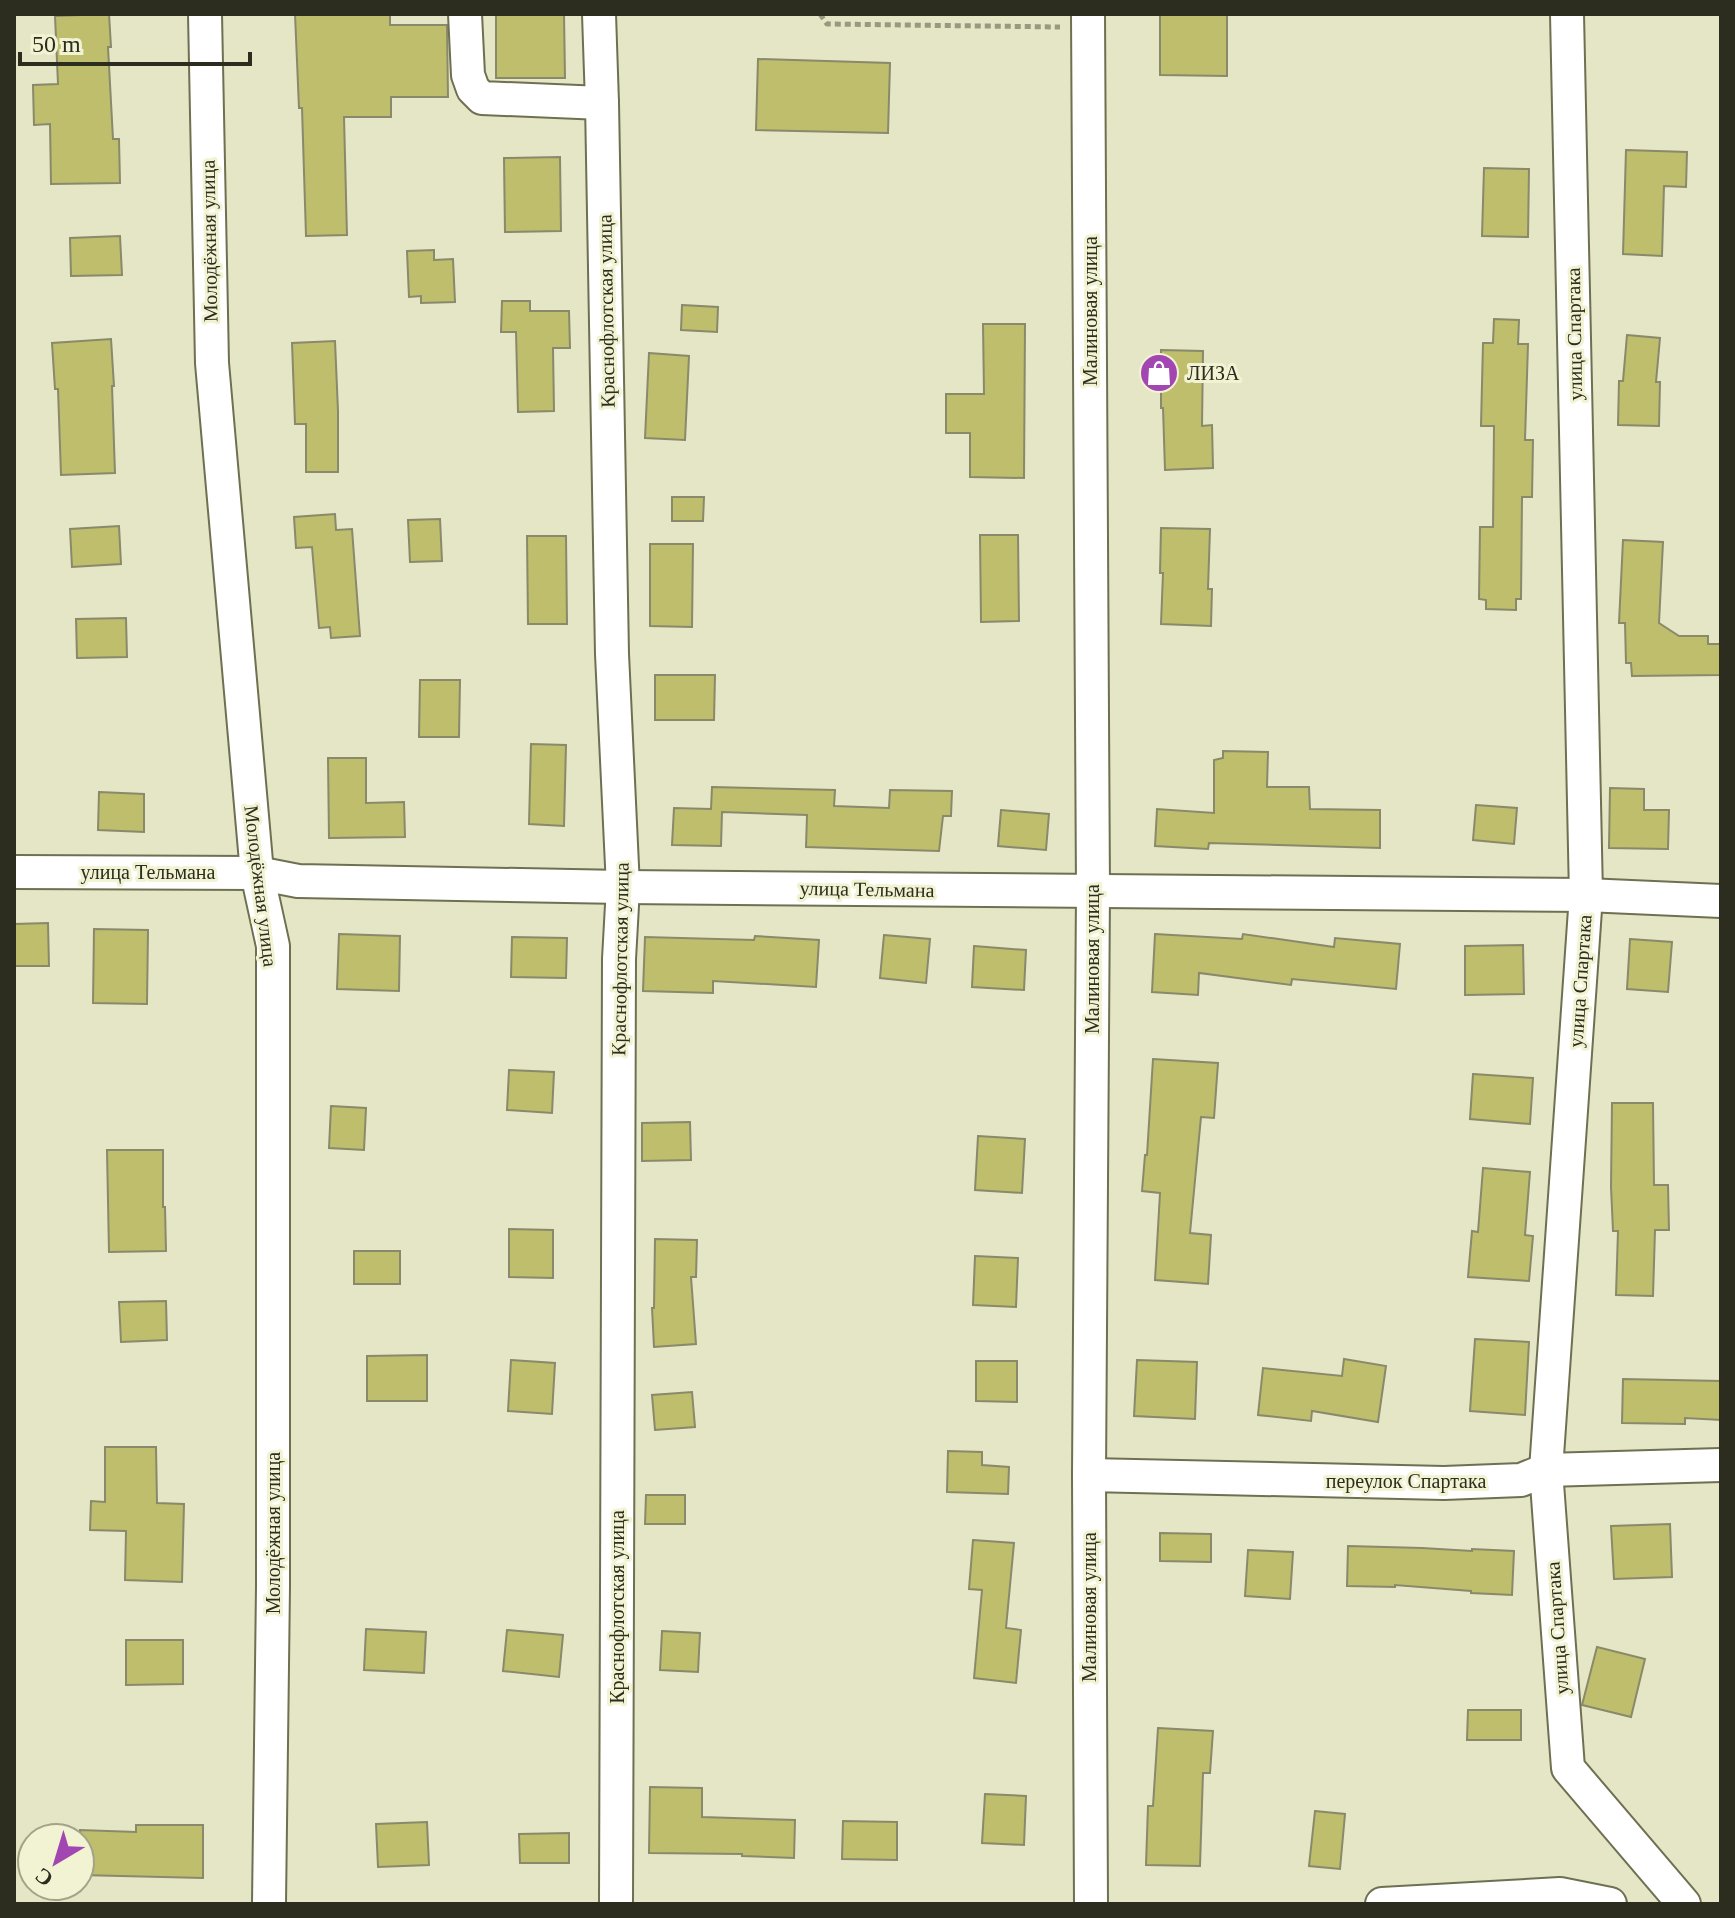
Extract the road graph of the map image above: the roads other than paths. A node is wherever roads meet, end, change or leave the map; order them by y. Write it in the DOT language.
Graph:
graph roads {
  1 [pos="205,14"];
  2 [pos="465,14"];
  3 [pos="599,14"];
  4 [pos="1567,14"];
  5 [pos="1088,21"];
  6 [pos="602,103"];
  7 [pos="14,872"];
  8 [pos="257,873"];
  9 [pos="623,887"];
  10 [pos="1093,891"];
  11 [pos="1586,895"];
  12 [pos="1721,901"];
  13 [pos="1721,1465"];
  14 [pos="1546,1470"];
  15 [pos="1089,1475"];
  16 [pos="1443,1902"];
  17 [pos="269,1904"];
  18 [pos="616,1904"];
  19 [pos="1091,1904"];
  20 [pos="1382,1904"];
  21 [pos="1610,1904"];
  22 [pos="1684,1904"];
  1 -- 8 [label="street, Молодёжная улица"];
  2 -- 6 [label="street"];
  3 -- 6 [label="street, Краснофлотская улица"];
  4 -- 11 [label="street, улица Спартака"];
  5 -- 10 [label="street, Малиновая улица"];
  6 -- 9 [label="street, Краснофлотская улица"];
  7 -- 8 [label="street, улица Тельмана"];
  8 -- 9 [label="street, улица Тельмана"];
  8 -- 17 [label="street, Молодёжная улица"];
  9 -- 10 [label="street, улица Тельмана"];
  9 -- 18 [label="street, Краснофлотская улица"];
  10 -- 11 [label="street, улица Тельмана"];
  10 -- 15 [label="street, Малиновая улица"];
  11 -- 12 [label="street, улица Тельмана"];
  11 -- 14 [label="street, улица Спартака"];
  13 -- 14 [label="street, переулок Спартака"];
  14 -- 15 [label="street, переулок Спартака"];
  14 -- 22 [label="street, улица Спартака"];
  15 -- 19 [label="street, Малиновая улица"];
  16 -- 20 [label="street"];
  16 -- 21 [label="street"];
}
